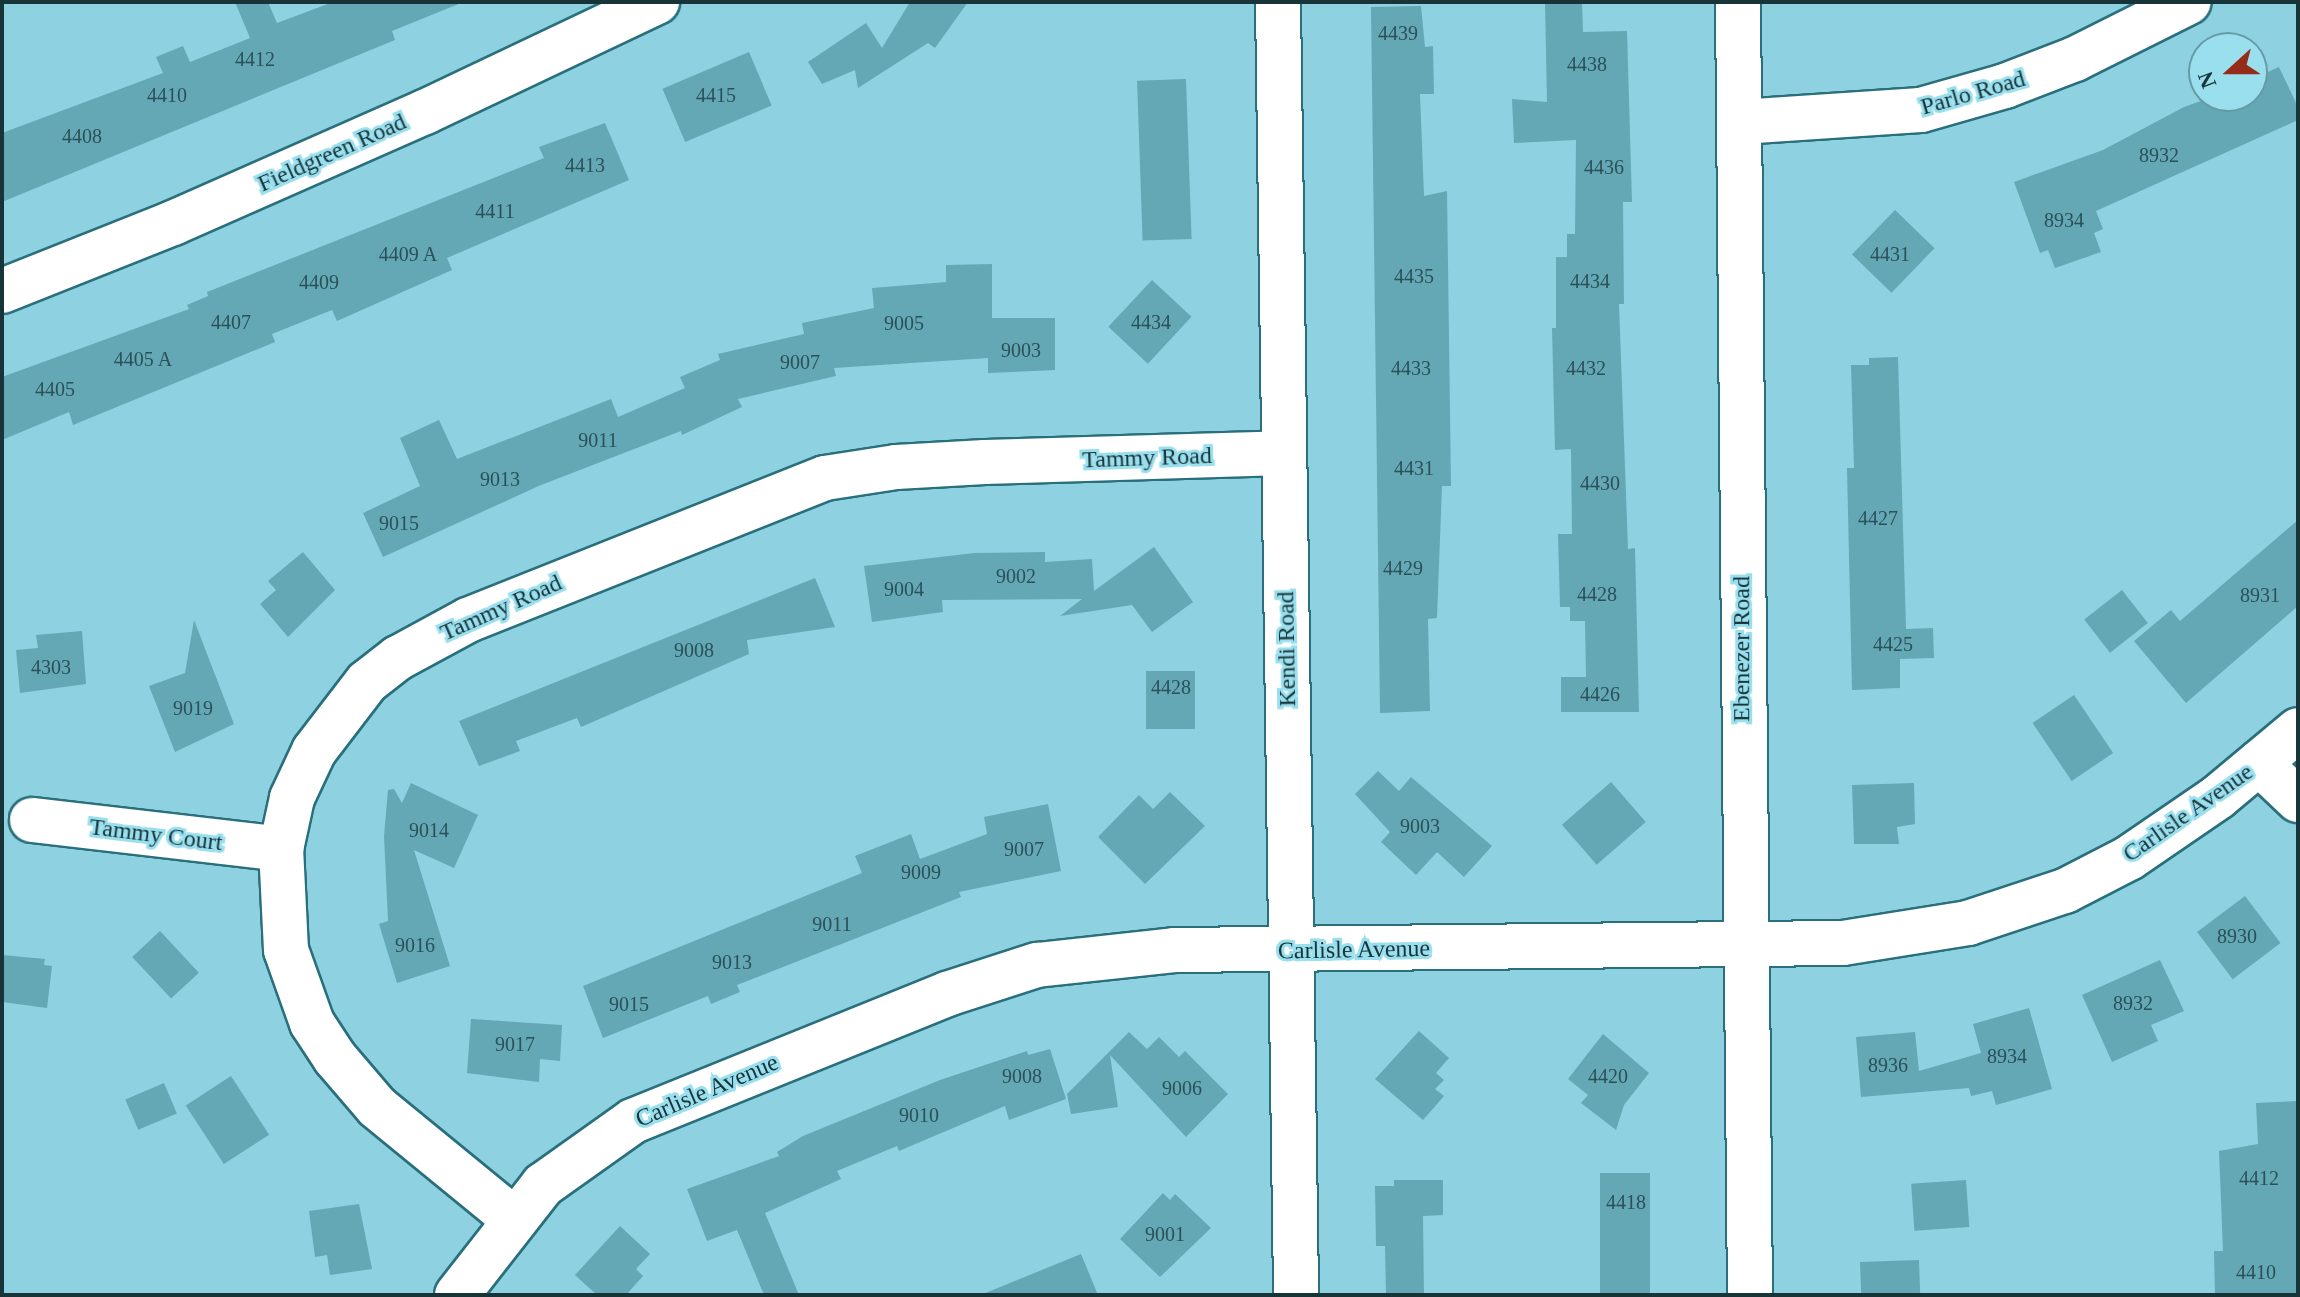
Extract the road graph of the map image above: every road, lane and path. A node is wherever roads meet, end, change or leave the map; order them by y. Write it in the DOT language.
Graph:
graph roads {
  1 [pos="657,2"];
  2 [pos="1278,2"];
  3 [pos="1738,2"];
  4 [pos="2189,2"];
  5 [pos="1740,122"];
  6 [pos="2,291"];
  7 [pos="1284,453"];
  8 [pos="2298,730"];
  9 [pos="2259,763"];
  10 [pos="2298,800"];
  11 [pos="32,820"];
  12 [pos="281,849"];
  13 [pos="1745,945"];
  14 [pos="1291,950"];
  15 [pos="515,1220"];
  16 [pos="457,1295"];
  17 [pos="1296,1295"];
  18 [pos="1750,1295"];
  1 -- 6 [label="street, Fieldgreen Road"];
  2 -- 7 [label="street, Kendi Road"];
  3 -- 5 [label="street, Ebenezer Road"];
  4 -- 5 [label="street, Parlo Road"];
  5 -- 13 [label="street, Ebenezer Road"];
  7 -- 12 [label="street, Tammy Road"];
  7 -- 14 [label="street, Kendi Road"];
  8 -- 9 [label="street, Carlisle Avenue"];
  9 -- 10 [label="street"];
  9 -- 13 [label="street, Carlisle Avenue"];
  11 -- 12 [label="street, Tammy Court"];
  12 -- 15 [label="street, Tammy Road"];
  13 -- 14 [label="street, Carlisle Avenue"];
  13 -- 18 [label="street, Ebenezer Road"];
  14 -- 15 [label="street, Carlisle Avenue"];
  14 -- 17 [label="street, Kendi Road"];
  15 -- 16 [label="street, Carlisle Avenue"];
}
